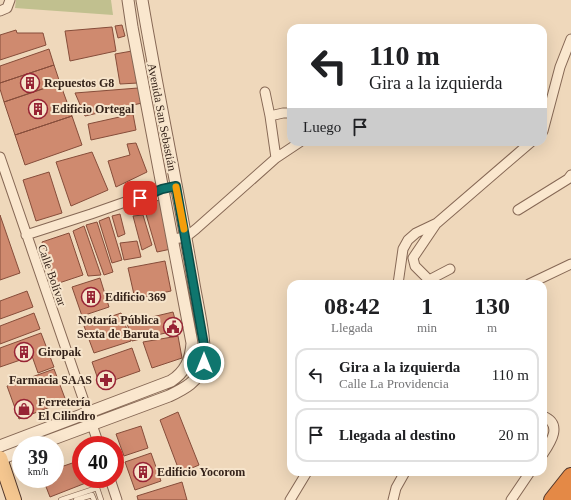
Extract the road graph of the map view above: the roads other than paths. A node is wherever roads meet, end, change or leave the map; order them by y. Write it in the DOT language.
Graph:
graph roads {
  1 [pos="10,0"];
  2 [pos="128,0"];
  3 [pos="142,0"];
  4 [pos="0,11"];
  5 [pos="571,39"];
  6 [pos="265,92"];
  7 [pos="162,112"];
  8 [pos="287,113"];
  9 [pos="148,114"];
  10 [pos="270,116"];
  11 [pos="547,116"];
  12 [pos="294,146"];
  13 [pos="526,146"];
  14 [pos="0,157"];
  15 [pos="276,158"];
  16 [pos="571,175"];
  17 [pos="176,186"];
  18 [pos="162,189"];
  19 [pos="518,210"];
  20 [pos="437,223"];
  21 [pos="26,236"];
  22 [pos="186,237"];
  23 [pos="173,239"];
  24 [pos="571,264"];
  25 [pos="450,270"];
  26 [pos="399,280"];
  27 [pos="537,280"];
  28 [pos="171,382"];
  29 [pos="176,393"];
  30 [pos="87,413"];
  31 [pos="547,418"];
  32 [pos="92,424"];
  33 [pos="61,436"];
  34 [pos="96,436"];
  35 [pos="0,446"];
  36 [pos="547,447"];
  37 [pos="12,454"];
  38 [pos="0,458"];
  39 [pos="305,476"];
  40 [pos="403,476"];
  41 [pos="527,476"];
  42 [pos="571,476"];
  43 [pos="113,488"];
  44 [pos="571,495"];
  45 [pos="14,500"];
  46 [pos="61,500"];
  47 [pos="76,500"];
  48 [pos="94,500"];
  49 [pos="101,500"];
  50 [pos="117,500"];
  51 [pos="290,500"];
  52 [pos="393,500"];
  53 [pos="511,500"];
  54 [pos="552,500"];
  55 [pos="567,500"];
  1 -- 4 [label="street"];
  2 -- 9 [label="street, Avenida San Sebastián"];
  3 -- 7 [label="street, Avenida San Sebastián"];
  5 -- 11 [label="street"];
  6 -- 10 [label="street"];
  7 -- 9 [label="street"];
  7 -- 17 [label="street, Avenida San Sebastián"];
  8 -- 10 [label="street"];
  9 -- 18 [label="street, Avenida San Sebastián"];
  10 -- 15 [label="street"];
  12 -- 15 [label="street"];
  13 -- 20 [label="street"];
  14 -- 21 [label="street, Calle Bolívar"];
  15 -- 22 [label="street"];
  16 -- 19 [label="street"];
  17 -- 18 [label="street"];
  17 -- 22 [label="street, Avenida San Sebastián"];
  18 -- 21 [label="street"];
  18 -- 23 [label="street, Avenida San Sebastián"];
  20 -- 25 [label="street"];
  20 -- 26 [label="street"];
  21 -- 30 [label="street, Calle Bolívar"];
  22 -- 23 [label="street"];
  22 -- 29 [label="street, Avenida San Sebastián"];
  23 -- 28 [label="street, Avenida San Sebastián"];
  24 -- 27 [label="street"];
  28 -- 29 [label="street"];
  28 -- 30 [label="street, Avenida San Sebastián"];
  29 -- 32 [label="street, Avenida San Sebastián"];
  30 -- 32 [label="street, Calle Bolívar"];
  30 -- 35 [label="street, Avenida San Sebastián"];
  31 -- 36 [label="street"];
  32 -- 33 [label="street, Avenida San Sebastián"];
  32 -- 34 [label="street, Calle Bolívar"];
  37 -- 38 [label="street"];
  38 -- 45 [label="main road"];
  39 -- 51 [label="street"];
  40 -- 52 [label="street"];
  41 -- 53 [label="street"];
  42 -- 54 [label="highway"];
  43 -- 50 [label="street"];
  44 -- 55 [label="highway"];
  46 -- 49 [label="lane"];
  47 -- 48 [label="lane"];
}
